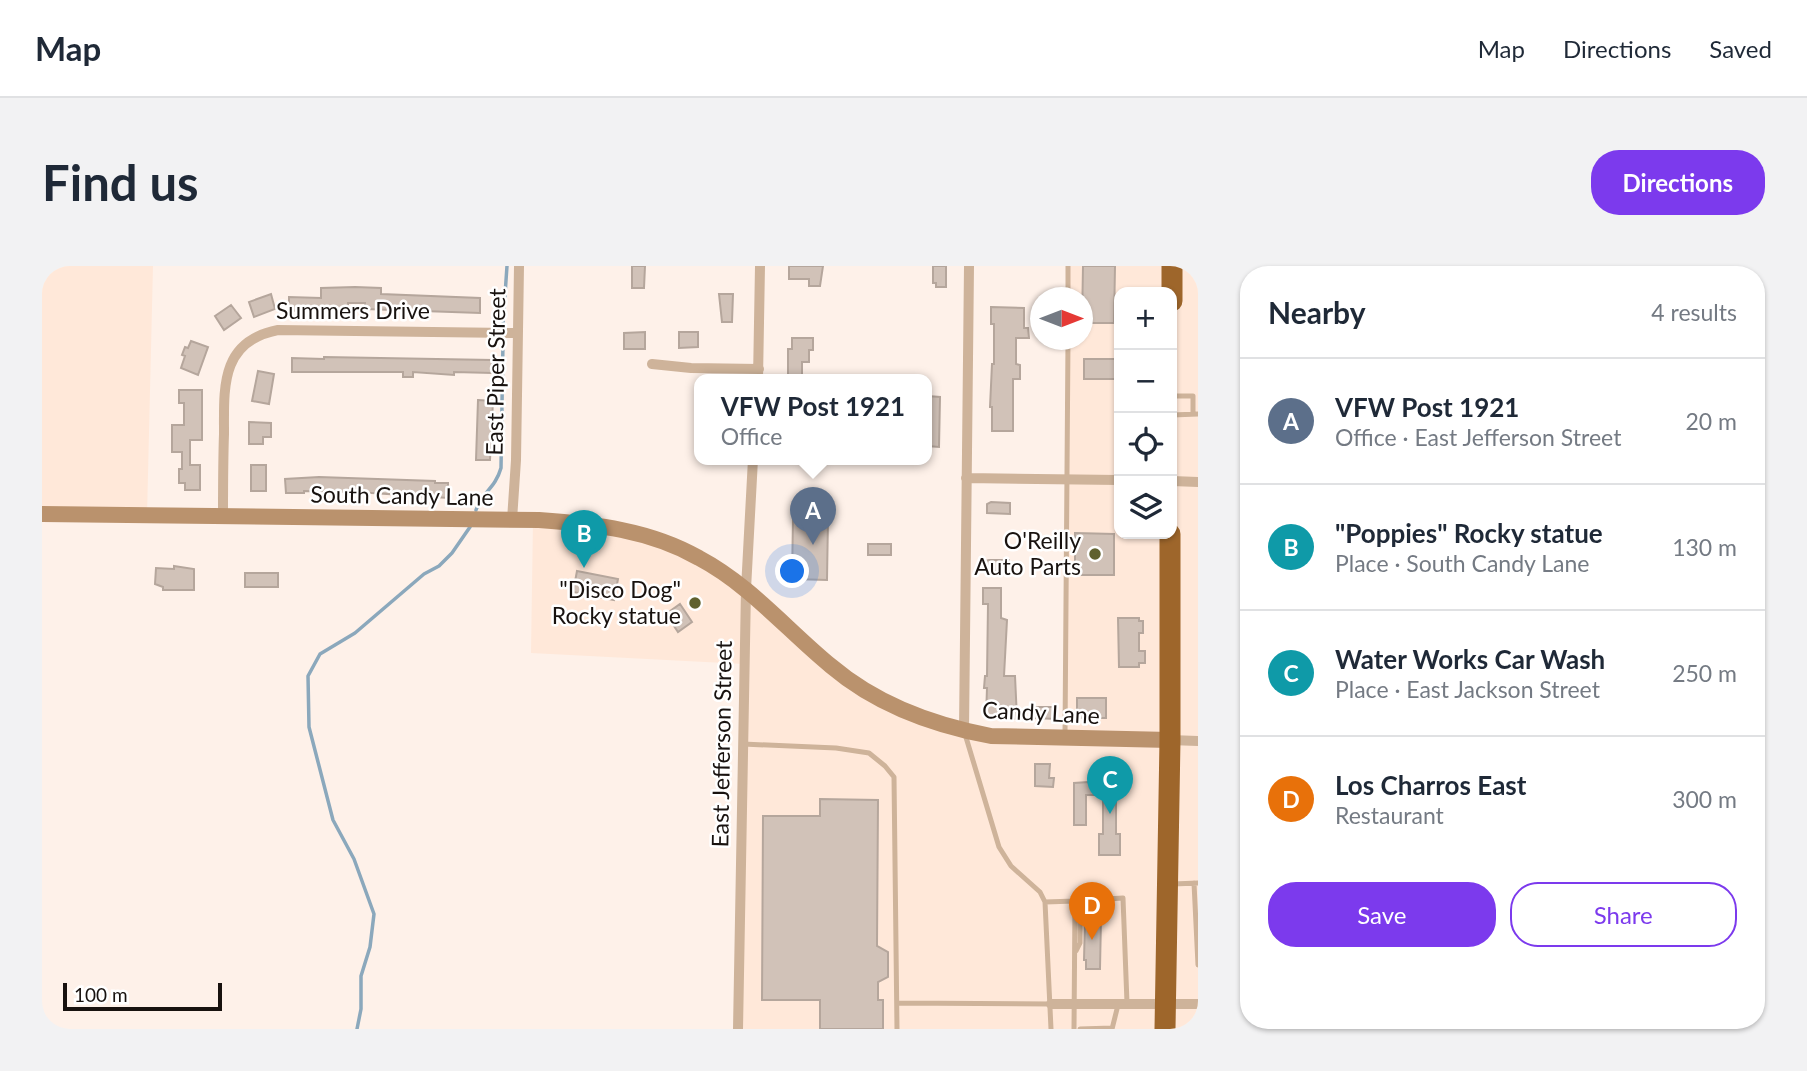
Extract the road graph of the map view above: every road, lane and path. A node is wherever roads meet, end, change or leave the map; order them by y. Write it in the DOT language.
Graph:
graph roads {
  1 [pos="519,266"];
  2 [pos="760,266"];
  3 [pos="970,266"];
  4 [pos="1068,266"];
  5 [pos="1172,266"];
  6 [pos="1068,287"];
  7 [pos="1172,287"];
  8 [pos="517,333"];
  9 [pos="1068,350"];
  10 [pos="652,364"];
  11 [pos="758,374"];
  12 [pos="1177,396"];
  13 [pos="1196,414"];
  14 [pos="1177,415"];
  15 [pos="753,465"];
  16 [pos="966,478"];
  17 [pos="1067,479"];
  18 [pos="1114,480"];
  19 [pos="1177,481"];
  20 [pos="1198,482"];
  21 [pos="42,514"];
  22 [pos="223,517"];
  23 [pos="512,520"];
  24 [pos="1170,539"];
  25 [pos="746,589"];
  26 [pos="964,731"];
  27 [pos="1065,738"];
  28 [pos="1170,740"];
  29 [pos="1198,741"];
  30 [pos="743,744"];
  31 [pos="1196,883"];
  32 [pos="1167,884"];
  33 [pos="1102,899"];
  34 [pos="1074,901"];
  35 [pos="1045,902"];
  36 [pos="1197,903"];
  37 [pos="1197,920"];
  38 [pos="1197,934"];
  39 [pos="1197,948"];
  40 [pos="1074,956"];
  41 [pos="1198,965"];
  42 [pos="897,1003"];
  43 [pos="1051,1003"];
  44 [pos="1074,1003"];
  45 [pos="1122,1003"];
  46 [pos="1164,1003"];
  47 [pos="1198,1004"];
  48 [pos="737,1029"];
  49 [pos="897,1029"];
  50 [pos="1051,1029"];
  51 [pos="1073,1029"];
  52 [pos="1080,1029"];
  53 [pos="1112,1029"];
  54 [pos="1165,1029"];
  1 -- 8 [label="street, East Piper Street"];
  2 -- 11 [label="street"];
  3 -- 16 [label="street"];
  4 -- 6 [label="lane"];
  5 -- 7 [label="highway"];
  8 -- 22 [label="street, Summers Drive"];
  8 -- 23 [label="street, East Piper Street"];
  9 -- 17 [label="lane"];
  10 -- 11 [label="street"];
  12 -- 13 [label="lane"];
  13 -- 14 [label="lane"];
  15 -- 25 [label="street, East Jefferson Street"];
  16 -- 17 [label="street"];
  16 -- 26 [label="street"];
  17 -- 18 [label="street"];
  17 -- 27 [label="lane"];
  19 -- 20 [label="street"];
  21 -- 22 [label="main road, South Candy Lane"];
  22 -- 23 [label="main road, South Candy Lane"];
  23 -- 25 [label="main road, South Candy Lane"];
  24 -- 28 [label="highway"];
  25 -- 26 [label="main road, Candy Lane"];
  25 -- 30 [label="street, East Jefferson Street"];
  26 -- 27 [label="main road, Candy Lane"];
  26 -- 35 [label="lane"];
  27 -- 28 [label="main road, Candy Lane"];
  28 -- 29 [label="street"];
  28 -- 32 [label="highway"];
  30 -- 42 [label="lane"];
  30 -- 48 [label="street, East Jefferson Street"];
  31 -- 32 [label="lane"];
  31 -- 36 [label="lane"];
  32 -- 46 [label="highway"];
  33 -- 34 [label="lane"];
  33 -- 40 [label="lane"];
  33 -- 45 [label="lane"];
  34 -- 35 [label="lane"];
  34 -- 40 [label="lane"];
  35 -- 43 [label="lane"];
  36 -- 37 [label="lane"];
  37 -- 38 [label="lane"];
  38 -- 39 [label="lane"];
  39 -- 41 [label="lane"];
  40 -- 44 [label="lane"];
  42 -- 43 [label="lane"];
  42 -- 49 [label="lane"];
  43 -- 44 [label="street"];
  43 -- 50 [label="lane"];
  44 -- 45 [label="street"];
  44 -- 51 [label="lane"];
  45 -- 46 [label="street"];
  45 -- 53 [label="lane"];
  46 -- 47 [label="street"];
  46 -- 54 [label="highway"];
  52 -- 53 [label="lane"];
}
